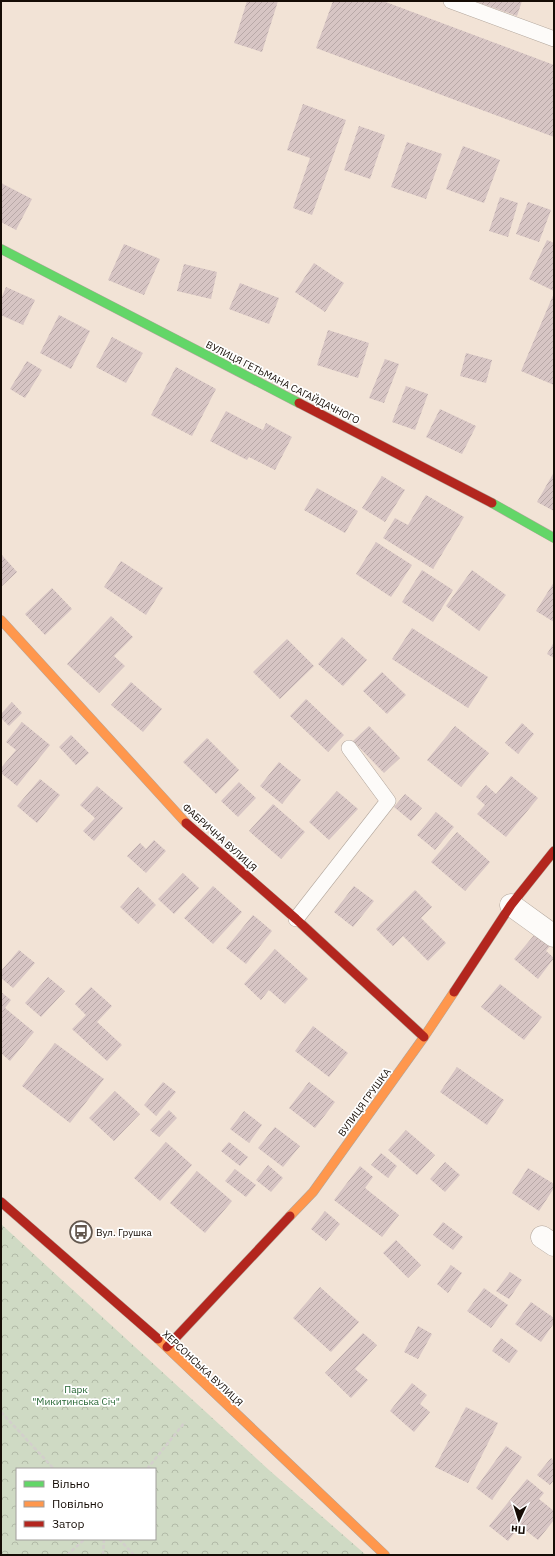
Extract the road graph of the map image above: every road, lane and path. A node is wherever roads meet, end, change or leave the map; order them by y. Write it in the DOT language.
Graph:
graph roads {
  1 [pos="451,1"];
  2 [pos="554,39"];
  3 [pos="1,249"];
  4 [pos="554,538"];
  5 [pos="1,620"];
  6 [pos="349,748"];
  7 [pos="554,851"];
  8 [pos="511,905"];
  9 [pos="296,919"];
  10 [pos="554,936"];
  11 [pos="424,1037"];
  12 [pos="1,1202"];
  13 [pos="166,1347"];
  14 [pos="1,1412"];
  15 [pos="185,1422"];
  16 [pos="53,1468"];
  17 [pos="148,1468"];
  18 [pos="84,1540"];
  19 [pos="104,1540"];
  20 [pos="120,1540"];
  21 [pos="67,1555"];
  22 [pos="103,1555"];
  23 [pos="134,1555"];
  24 [pos="385,1555"];
  1 -- 2 [label="lane"];
  3 -- 4 [label="street, ВУЛИЦЯ ГЕТЬМАНА САГАЙДАЧНОГО"];
  5 -- 9 [label="street, ФАБРИЧНА ВУЛИЦЯ"];
  6 -- 9 [label="lane"];
  7 -- 8 [label="street, ВУЛИЦЯ ГРУШКА"];
  8 -- 10 [label="street"];
  8 -- 11 [label="street, ВУЛИЦЯ ГРУШКА"];
  9 -- 11 [label="street, ФАБРИЧНА ВУЛИЦЯ"];
  11 -- 13 [label="street, ВУЛИЦЯ ГРУШКА"];
  12 -- 13 [label="street, ХЕРСОНСЬКА ВУЛИЦЯ"];
  13 -- 24 [label="street, ХЕРСОНСЬКА ВУЛИЦЯ"];
  14 -- 16 [label="path"];
  15 -- 17 [label="path"];
  18 -- 21 [label="path"];
  19 -- 22 [label="path"];
  20 -- 23 [label="path"];
}
